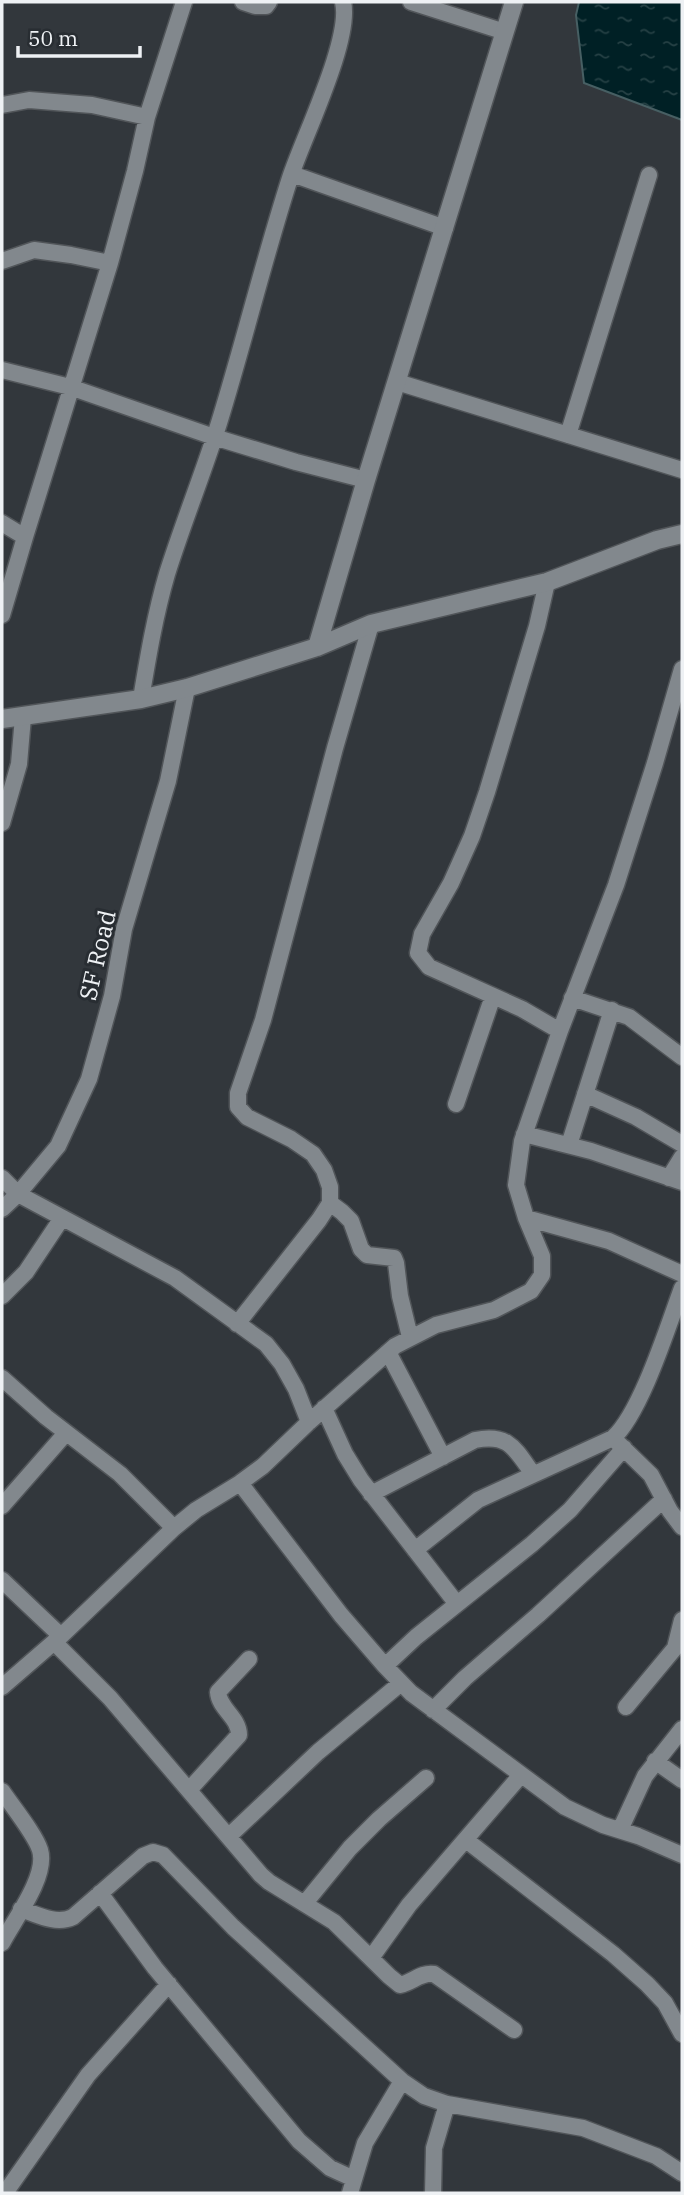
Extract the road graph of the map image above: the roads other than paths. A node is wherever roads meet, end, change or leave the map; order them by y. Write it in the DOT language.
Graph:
graph roads {
  1 [pos="184,2"];
  2 [pos="243,2"];
  3 [pos="269,2"];
  4 [pos="411,2"];
  5 [pos="514,2"];
  6 [pos="345,5"];
  7 [pos="505,32"];
  8 [pos="2,105"];
  9 [pos="147,117"];
  10 [pos="292,174"];
  11 [pos="649,175"];
  12 [pos="445,228"];
  13 [pos="2,261"];
  14 [pos="110,263"];
  15 [pos="2,370"];
  16 [pos="397,382"];
  17 [pos="70,387"];
  18 [pos="568,435"];
  19 [pos="214,437"];
  20 [pos="682,470"];
  21 [pos="366,480"];
  22 [pos="2,523"];
  23 [pos="682,534"];
  24 [pos="25,537"];
  25 [pos="547,582"];
  26 [pos="2,615"];
  27 [pos="371,624"];
  28 [pos="317,647"];
  29 [pos="682,669"];
  30 [pos="187,688"];
  31 [pos="141,699"];
  32 [pos="23,717"];
  33 [pos="2,719"];
  34 [pos="2,823"];
  35 [pos="493,996"];
  36 [pos="572,998"];
  37 [pos="612,1010"];
  38 [pos="560,1031"];
  39 [pos="682,1057"];
  40 [pos="585,1094"];
  41 [pos="456,1104"];
  42 [pos="524,1134"];
  43 [pos="682,1144"];
  44 [pos="569,1145"];
  45 [pos="682,1157"];
  46 [pos="2,1178"];
  47 [pos="676,1180"];
  48 [pos="18,1194"];
  49 [pos="330,1203"];
  50 [pos="2,1209"];
  51 [pos="62,1218"];
  52 [pos="526,1218"];
  53 [pos="682,1274"];
  54 [pos="682,1288"];
  55 [pos="2,1296"];
  56 [pos="237,1324"];
  57 [pos="410,1337"];
  58 [pos="388,1352"];
  59 [pos="2,1378"];
  60 [pos="324,1408"];
  61 [pos="309,1422"];
  62 [pos="66,1433"];
  63 [pos="618,1443"];
  64 [pos="443,1457"];
  65 [pos="533,1474"];
  66 [pos="240,1483"];
  67 [pos="372,1494"];
  68 [pos="664,1499"];
  69 [pos="2,1506"];
  70 [pos="682,1527"];
  71 [pos="173,1528"];
  72 [pos="415,1550"];
  73 [pos="2,1580"];
  74 [pos="457,1604"];
  75 [pos="682,1620"];
  76 [pos="58,1639"];
  77 [pos="250,1659"];
  78 [pos="384,1666"];
  79 [pos="401,1683"];
  80 [pos="2,1687"];
  81 [pos="626,1707"];
  82 [pos="433,1710"];
  83 [pos="682,1728"];
  84 [pos="655,1762"];
  85 [pos="521,1775"];
  86 [pos="426,1778"];
  87 [pos="682,1780"];
  88 [pos="189,1790"];
  89 [pos="2,1791"];
  90 [pos="620,1830"];
  91 [pos="229,1836"];
  92 [pos="466,1840"];
  93 [pos="682,1855"];
  94 [pos="100,1893"];
  95 [pos="305,1903"];
  96 [pos="20,1909"];
  97 [pos="2,1943"];
  98 [pos="371,1958"];
  99 [pos="169,1984"];
  100 [pos="514,2029"];
  101 [pos="682,2034"];
  102 [pos="402,2081"];
  103 [pos="447,2104"];
  104 [pos="682,2172"];
  105 [pos="352,2186"];
  106 [pos="5,2193"];
  107 [pos="433,2193"];
  1 -- 9 [label="street"];
  2 -- 3 [label="street"];
  4 -- 7 [label="street"];
  5 -- 7 [label="street"];
  6 -- 10 [label="street"];
  7 -- 12 [label="street"];
  8 -- 9 [label="street"];
  9 -- 14 [label="street"];
  10 -- 12 [label="street"];
  10 -- 19 [label="street"];
  11 -- 18 [label="street"];
  12 -- 16 [label="street"];
  13 -- 14 [label="street"];
  14 -- 17 [label="street"];
  15 -- 17 [label="street"];
  16 -- 18 [label="street"];
  16 -- 21 [label="street"];
  17 -- 19 [label="street"];
  17 -- 24 [label="street"];
  18 -- 20 [label="street"];
  19 -- 21 [label="street"];
  19 -- 31 [label="street"];
  21 -- 28 [label="street"];
  22 -- 24 [label="street"];
  23 -- 25 [label="street"];
  24 -- 26 [label="street"];
  25 -- 27 [label="street"];
  25 -- 35 [label="street"];
  27 -- 28 [label="street"];
  27 -- 49 [label="street"];
  28 -- 30 [label="street"];
  29 -- 36 [label="street"];
  30 -- 31 [label="street"];
  30 -- 48 [label="street, SF Road"];
  31 -- 32 [label="street"];
  32 -- 33 [label="street"];
  32 -- 34 [label="street"];
  35 -- 38 [label="street"];
  35 -- 41 [label="street"];
  36 -- 37 [label="street"];
  36 -- 38 [label="street"];
  37 -- 39 [label="street"];
  37 -- 40 [label="street"];
  38 -- 42 [label="street"];
  40 -- 43 [label="street"];
  40 -- 44 [label="street"];
  42 -- 44 [label="street"];
  42 -- 52 [label="street"];
  44 -- 47 [label="street"];
  45 -- 47 [label="street"];
  46 -- 48 [label="street"];
  48 -- 50 [label="street, SF Road"];
  48 -- 51 [label="street"];
  49 -- 56 [label="street"];
  49 -- 57 [label="street"];
  51 -- 55 [label="street"];
  51 -- 56 [label="street"];
  52 -- 53 [label="street"];
  52 -- 57 [label="street"];
  54 -- 63 [label="street"];
  56 -- 61 [label="street"];
  57 -- 58 [label="street"];
  58 -- 60 [label="street"];
  58 -- 64 [label="street"];
  59 -- 62 [label="street"];
  60 -- 61 [label="street"];
  60 -- 67 [label="street"];
  61 -- 66 [label="street"];
  62 -- 69 [label="street"];
  62 -- 71 [label="street"];
  63 -- 65 [label="street"];
  63 -- 68 [label="street"];
  63 -- 74 [label="street"];
  64 -- 65 [label="street"];
  64 -- 67 [label="street"];
  65 -- 72 [label="street"];
  66 -- 71 [label="street"];
  66 -- 78 [label="street"];
  67 -- 72 [label="street"];
  68 -- 70 [label="street"];
  68 -- 82 [label="street"];
  71 -- 76 [label="street"];
  72 -- 74 [label="street"];
  73 -- 76 [label="street"];
  74 -- 78 [label="street"];
  75 -- 81 [label="street"];
  76 -- 80 [label="street"];
  76 -- 88 [label="street"];
  77 -- 88 [label="street"];
  78 -- 79 [label="street"];
  79 -- 82 [label="street"];
  79 -- 91 [label="street"];
  82 -- 85 [label="street"];
  83 -- 84 [label="street"];
  84 -- 87 [label="street"];
  84 -- 90 [label="street"];
  85 -- 90 [label="street"];
  85 -- 92 [label="street"];
  86 -- 95 [label="street"];
  88 -- 91 [label="street"];
  89 -- 96 [label="street"];
  90 -- 93 [label="street"];
  91 -- 95 [label="street"];
  92 -- 98 [label="street"];
  92 -- 101 [label="street"];
  94 -- 96 [label="street"];
  94 -- 99 [label="street"];
  94 -- 102 [label="street"];
  95 -- 98 [label="street"];
  96 -- 97 [label="street"];
  98 -- 100 [label="street"];
  99 -- 105 [label="street"];
  99 -- 106 [label="street"];
  102 -- 103 [label="street"];
  102 -- 105 [label="street"];
  103 -- 104 [label="street"];
  103 -- 107 [label="street"];
}
